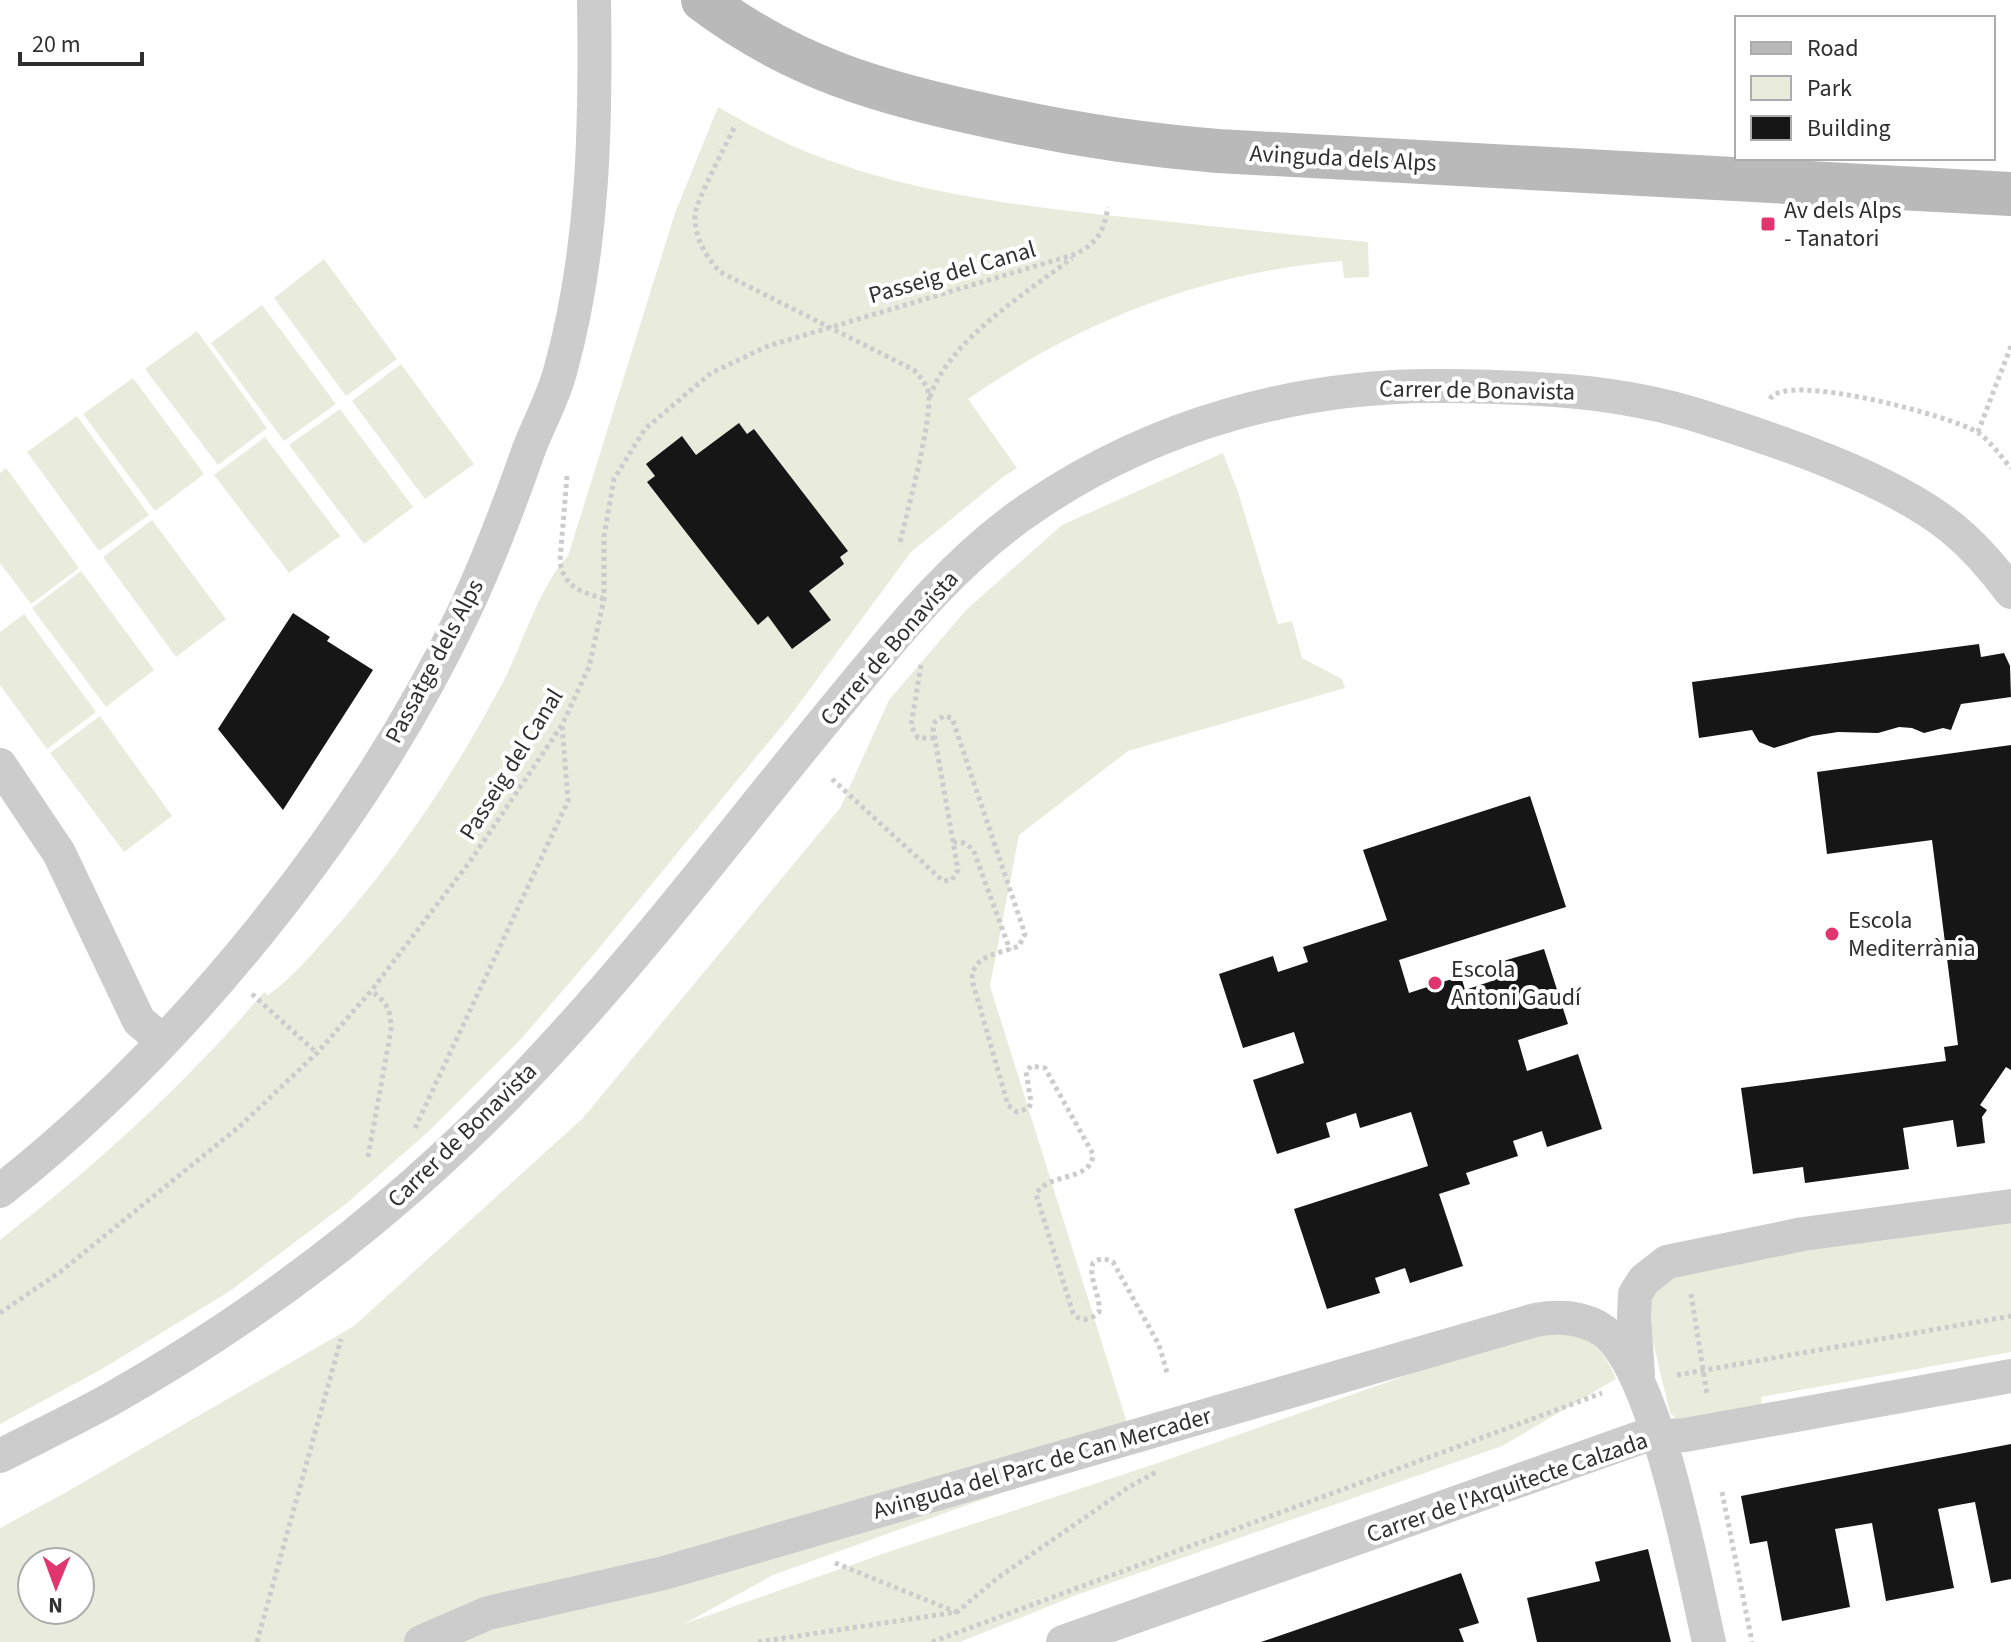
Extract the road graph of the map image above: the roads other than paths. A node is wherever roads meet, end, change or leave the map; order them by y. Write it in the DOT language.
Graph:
graph roads {
  1 [pos="594,0"];
  2 [pos="703,0"];
  3 [pos="2011,194"];
  4 [pos="2011,592"];
  5 [pos="0,765"];
  6 [pos="163,1041"];
  7 [pos="0,1191"];
  8 [pos="2011,1206"];
  9 [pos="2011,1376"];
  10 [pos="1639,1383"];
  11 [pos="1659,1435"];
  12 [pos="0,1456"];
  13 [pos="1129,1631"];
  14 [pos="421,1642"];
  15 [pos="1063,1642"];
  16 [pos="1709,1642"];
  1 -- 6 [label="street, Passatge dels Alps"];
  2 -- 3 [label="street, Avinguda dels Alps"];
  4 -- 12 [label="street, Carrer de Bonavista"];
  5 -- 6 [label="street"];
  6 -- 7 [label="street, Passatge dels Alps"];
  8 -- 10 [label="street, Avinguda del Parc de Can Mercader"];
  9 -- 11 [label="street, Carrer de l'Arquitecte Calzada"];
  10 -- 11 [label="street, Avinguda del Parc de Can Mercader"];
  10 -- 14 [label="street, Avinguda del Parc de Can Mercader"];
  11 -- 13 [label="street, Carrer de l'Arquitecte Calzada"];
  11 -- 16 [label="street, Avinguda del Parc de Can Mercader"];
  13 -- 15 [label="street, Carrer de l'Arquitecte Calzada"];
}
